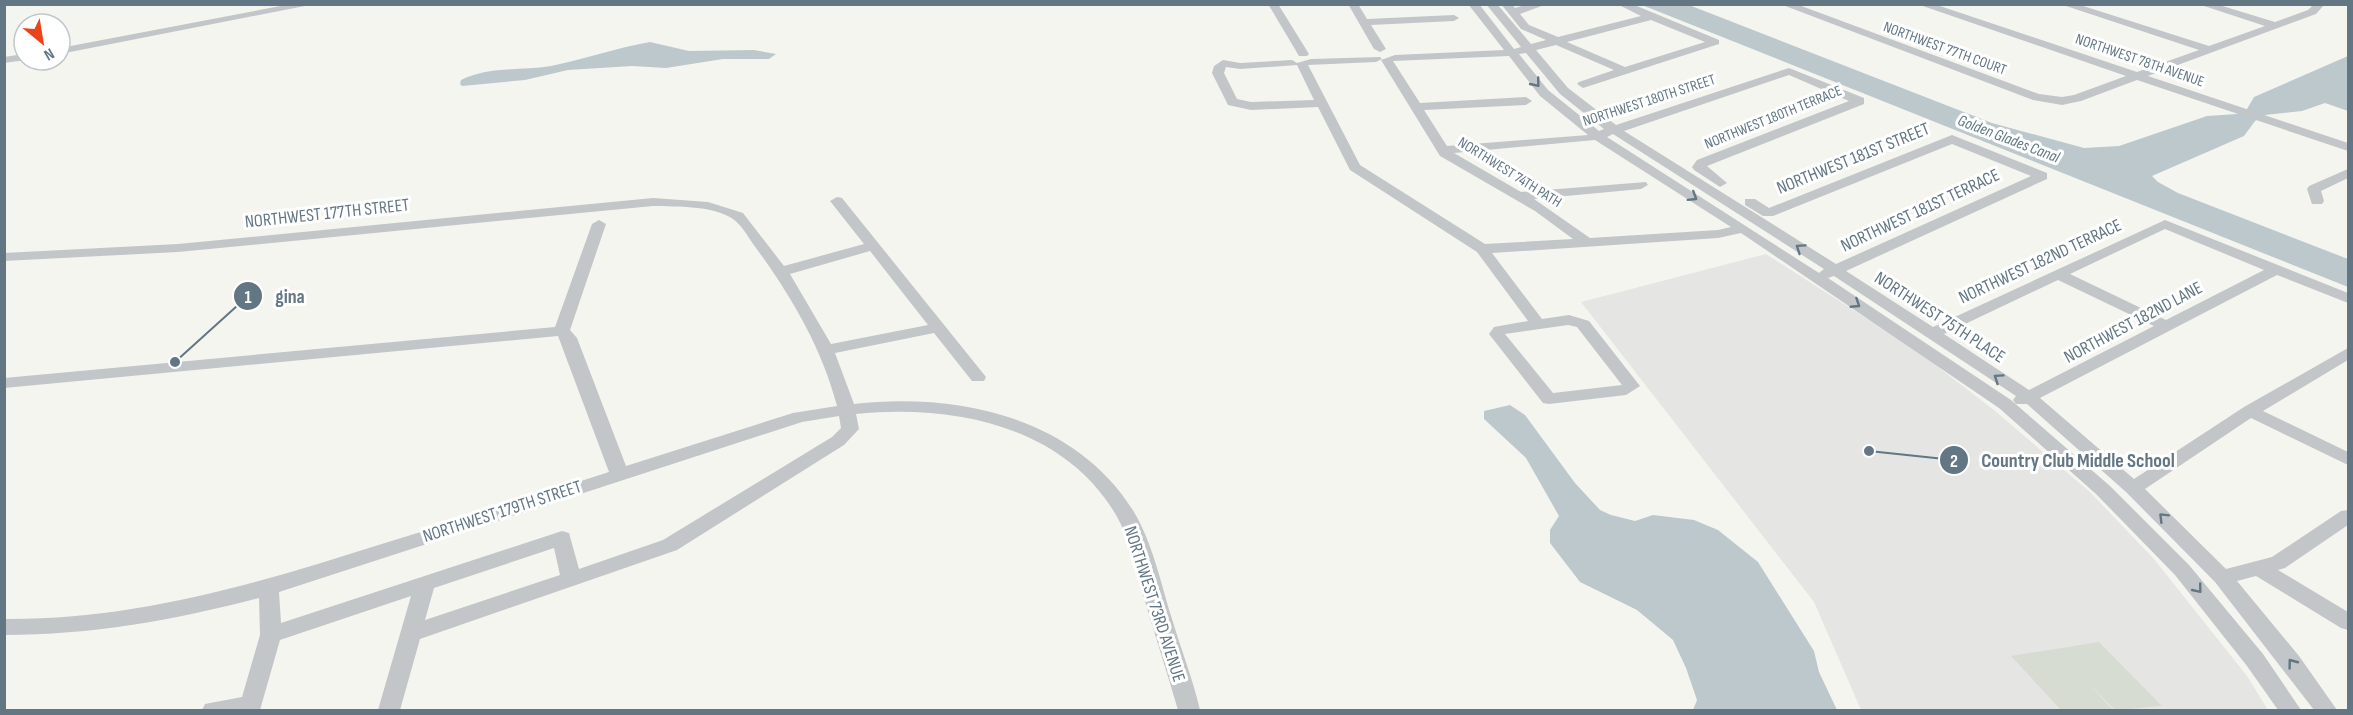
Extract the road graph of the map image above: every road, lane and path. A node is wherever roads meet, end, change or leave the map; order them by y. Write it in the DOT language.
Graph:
graph roads {
  1 [pos="310,4"];
  2 [pos="1274,4"];
  3 [pos="1353,4"];
  4 [pos="1473,4"];
  5 [pos="1491,4"];
  6 [pos="1542,4"];
  7 [pos="1622,4"];
  8 [pos="1785,4"];
  9 [pos="1922,4"];
  10 [pos="2065,4"];
  11 [pos="2203,4"];
  12 [pos="2320,4"];
  13 [pos="1510,8"];
  14 [pos="1652,16"];
  15 [pos="1454,18"];
  16 [pos="1364,22"];
  17 [pos="2274,25"];
  18 [pos="1558,42"];
  19 [pos="1515,48"];
  20 [pos="72,49"];
  21 [pos="2208,49"];
  22 [pos="1383,55"];
  23 [pos="1301,59"];
  24 [pos="1623,70"];
  25 [pos="2136,76"];
  26 [pos="1583,84"];
  27 [pos="1860,100"];
  28 [pos="1526,101"];
  29 [pos="1322,103"];
  30 [pos="1417,106"];
  31 [pos="1614,130"];
  32 [pos="1597,136"];
  33 [pos="2349,147"];
  34 [pos="1443,150"];
  35 [pos="2349,173"];
  36 [pos="2042,176"];
  37 [pos="1641,185"];
  38 [pos="1518,196"];
  39 [pos="837,201"];
  40 [pos="2317,201"];
  41 [pos="1768,213"];
  42 [pos="599,224"];
  43 [pos="1743,228"];
  44 [pos="1587,242"];
  45 [pos="873,246"];
  46 [pos="1482,249"];
  47 [pos="4,256"];
  48 [pos="2277,269"];
  49 [pos="781,272"];
  50 [pos="1835,272"];
  51 [pos="2057,274"];
  52 [pos="1814,277"];
  53 [pos="2349,298"];
  54 [pos="1538,324"];
  55 [pos="2168,326"];
  56 [pos="939,327"];
  57 [pos="562,331"];
  58 [pos="1932,334"];
  59 [pos="826,350"];
  60 [pos="2349,353"];
  61 [pos="978,377"];
  62 [pos="4,383"];
  63 [pos="2030,399"];
  64 [pos="2005,404"];
  65 [pos="847,409"];
  66 [pos="2250,411"];
  67 [pos="1000,421"];
  68 [pos="2349,459"];
  69 [pos="619,473"];
  70 [pos="2133,488"];
  71 [pos="2345,523"];
  72 [pos="2260,569"];
  73 [pos="2222,577"];
  74 [pos="571,579"];
  75 [pos="425,583"];
  76 [pos="269,588"];
  77 [pos="2349,622"];
  78 [pos="4,627"];
  79 [pos="412,633"];
  80 [pos="271,635"];
  81 [pos="250,707"];
  82 [pos="213,711"];
  83 [pos="389,711"];
  84 [pos="1189,711"];
  85 [pos="2290,711"];
  86 [pos="2326,711"];
  1 -- 20 [label="street"];
  2 -- 23 [label="street"];
  3 -- 16 [label="street, NORTHWEST 74TH PATH"];
  4 -- 19 [label="street, NORTHWEST 75TH PLACE"];
  5 -- 19 [label="street, NORTHWEST 75TH PLACE"];
  6 -- 13 [label="street"];
  7 -- 14 [label="street"];
  8 -- 25 [label="street, NORTHWEST 77TH COURT"];
  9 -- 25 [label="street, NORTHWEST 78TH AVENUE"];
  10 -- 21 [label="street"];
  11 -- 17 [label="street"];
  12 -- 17 [label="street"];
  13 -- 18 [label="street"];
  14 -- 18 [label="street"];
  14 -- 24 [label="street"];
  15 -- 16 [label="street"];
  16 -- 22 [label="street, NORTHWEST 74TH PATH"];
  17 -- 21 [label="street"];
  18 -- 19 [label="street"];
  18 -- 24 [label="street"];
  19 -- 22 [label="street"];
  19 -- 31 [label="street, NORTHWEST 75TH PLACE"];
  19 -- 32 [label="street, NORTHWEST 75TH PLACE, one-way"];
  21 -- 25 [label="street"];
  22 -- 23 [label="street"];
  22 -- 30 [label="street, NORTHWEST 74TH PATH"];
  23 -- 29 [label="street"];
  23 -- 29 [label="street"];
  24 -- 26 [label="street"];
  25 -- 33 [label="street, NORTHWEST 78TH AVENUE"];
  27 -- 31 [label="street, NORTHWEST 180TH STREET"];
  27 -- 41 [label="street, NORTHWEST 180TH TERRACE"];
  28 -- 30 [label="street"];
  29 -- 46 [label="street"];
  30 -- 34 [label="street, NORTHWEST 74TH PATH"];
  31 -- 32 [label="street, NORTHWEST 180TH STREET"];
  50 -- 31 [label="street, NORTHWEST 75TH PLACE, one-way"];
  32 -- 34 [label="street, NORTHWEST 180TH STREET"];
  32 -- 43 [label="street, NORTHWEST 75TH PLACE, one-way"];
  34 -- 38 [label="street, NORTHWEST 74TH PATH"];
  35 -- 40 [label="street"];
  36 -- 41 [label="street, NORTHWEST 181ST STREET"];
  36 -- 50 [label="street, NORTHWEST 181ST TERRACE"];
  37 -- 38 [label="street"];
  38 -- 44 [label="street, NORTHWEST 74TH PATH"];
  39 -- 45 [label="street"];
  42 -- 57 [label="street"];
  43 -- 44 [label="street"];
  43 -- 52 [label="street, NORTHWEST 75TH PLACE"];
  44 -- 46 [label="street"];
  45 -- 49 [label="street"];
  45 -- 56 [label="street"];
  46 -- 54 [label="street"];
  47 -- 49 [label="street, NORTHWEST 177TH STREET"];
  48 -- 51 [label="street, NORTHWEST 182ND TERRACE"];
  48 -- 53 [label="street"];
  48 -- 55 [label="street, NORTHWEST 182ND LANE"];
  49 -- 59 [label="street, NORTHWEST 177TH STREET"];
  50 -- 52 [label="street, NORTHWEST 181ST TERRACE"];
  50 -- 58 [label="street, NORTHWEST 75TH PLACE"];
  51 -- 55 [label="street"];
  51 -- 58 [label="street, NORTHWEST 182ND TERRACE"];
  52 -- 64 [label="street, NORTHWEST 75TH PLACE, one-way"];
  54 -- 54 [label="street"];
  55 -- 63 [label="street, NORTHWEST 182ND LANE"];
  56 -- 59 [label="street"];
  56 -- 61 [label="street"];
  57 -- 62 [label="street"];
  57 -- 69 [label="street"];
  63 -- 58 [label="street, NORTHWEST 75TH PLACE, one-way"];
  59 -- 65 [label="street, NORTHWEST 177TH STREET"];
  60 -- 66 [label="street"];
  63 -- 64 [label="street, NORTHWEST 182ND LANE"];
  63 -- 70 [label="street, NORTHWEST 75TH PLACE"];
  64 -- 85 [label="street, NORTHWEST 75TH PLACE, one-way"];
  65 -- 67 [label="street, NORTHWEST 179TH STREET"];
  65 -- 69 [label="street, NORTHWEST 179TH STREET"];
  65 -- 74 [label="street"];
  66 -- 68 [label="street"];
  66 -- 70 [label="street"];
  67 -- 84 [label="street, NORTHWEST 73RD AVENUE"];
  69 -- 76 [label="street, NORTHWEST 179TH STREET"];
  73 -- 70 [label="street, NORTHWEST 75TH PLACE, one-way"];
  71 -- 72 [label="street"];
  72 -- 73 [label="street"];
  72 -- 77 [label="street"];
  86 -- 73 [label="street, NORTHWEST 75TH PLACE, one-way"];
  74 -- 75 [label="street"];
  74 -- 79 [label="street"];
  75 -- 79 [label="street"];
  75 -- 80 [label="street"];
  76 -- 78 [label="street, NORTHWEST 179TH STREET"];
  76 -- 80 [label="street"];
  79 -- 83 [label="street"];
  80 -- 81 [label="street"];
  81 -- 82 [label="street"];
}
